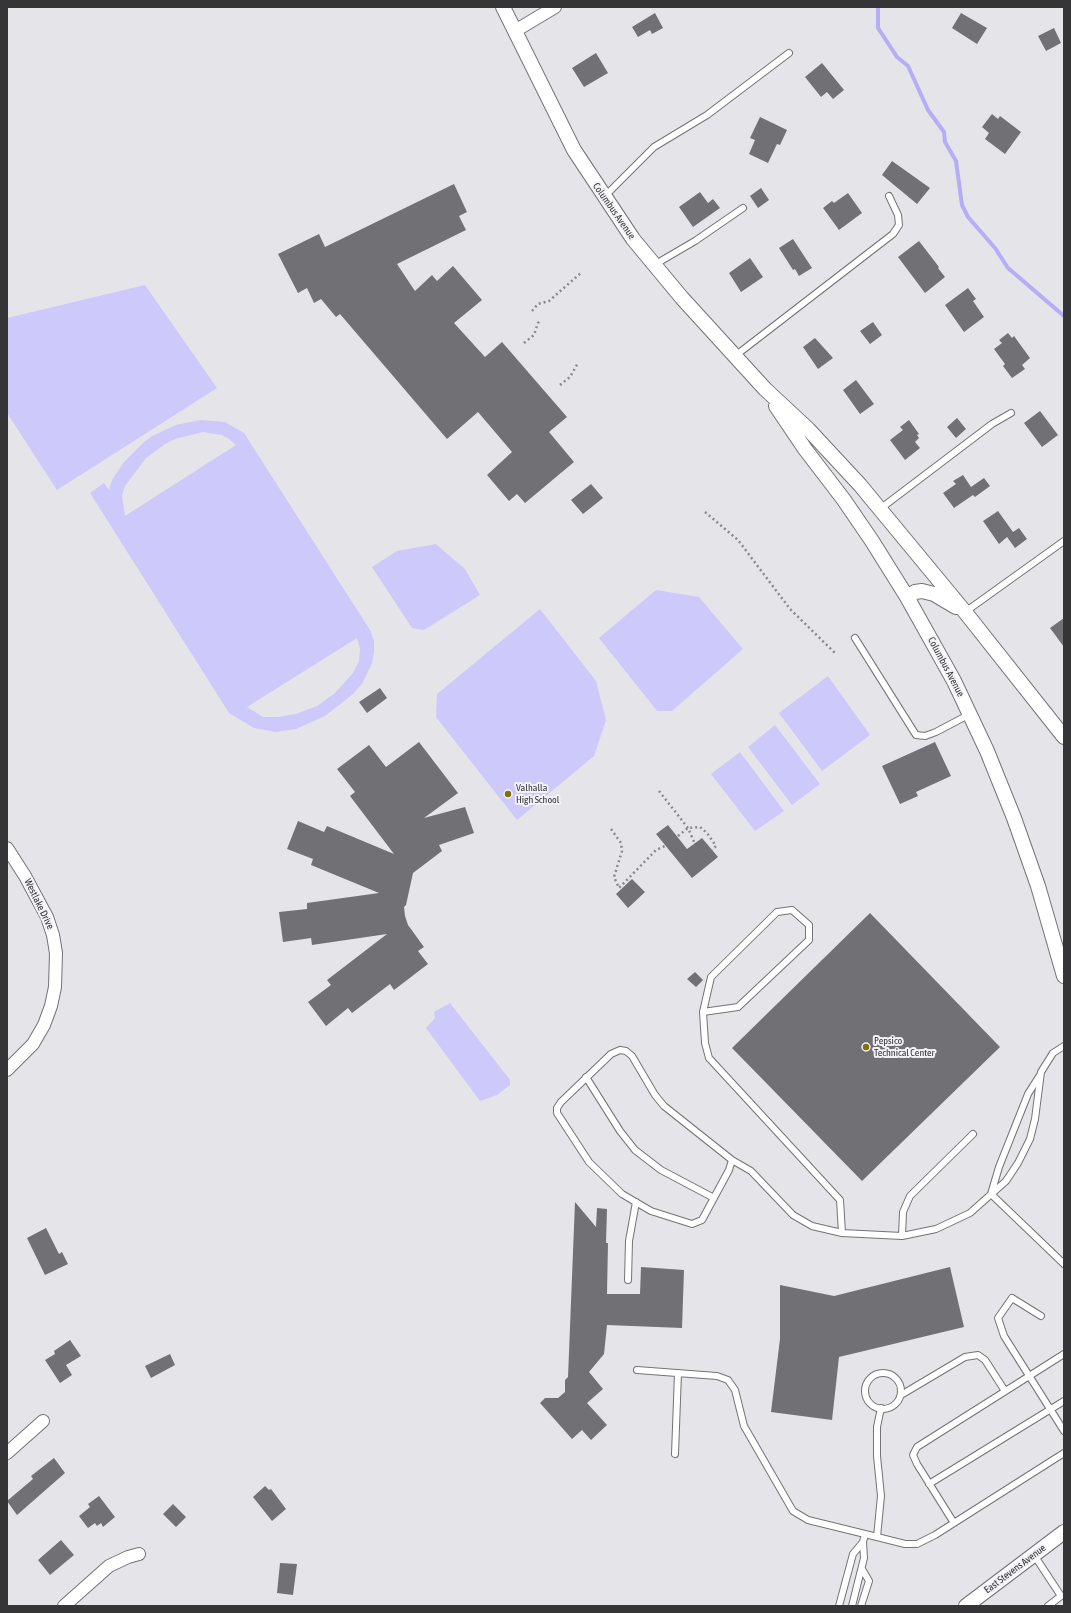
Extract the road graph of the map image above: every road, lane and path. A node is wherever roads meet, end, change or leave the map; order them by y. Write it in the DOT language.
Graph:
graph roads {
  1 [pos="503,7"];
  2 [pos="555,7"];
  3 [pos="515,31"];
  4 [pos="788,53"];
  5 [pos="889,196"];
  6 [pos="604,197"];
  7 [pos="743,208"];
  8 [pos="654,265"];
  9 [pos="582,272"];
  10 [pos="532,311"];
  11 [pos="541,320"];
  12 [pos="524,343"];
  13 [pos="735,356"];
  14 [pos="578,363"];
  15 [pos="560,385"];
  16 [pos="765,389"];
  17 [pos="1011,413"];
  18 [pos="880,509"];
  19 [pos="705,512"];
  20 [pos="1064,541"];
  21 [pos="907,596"];
  22 [pos="965,612"];
  23 [pos="855,638"];
  24 [pos="836,654"];
  25 [pos="970,714"];
  26 [pos="1064,738"];
  27 [pos="659,791"];
  28 [pos="688,828"];
  29 [pos="611,829"];
  30 [pos="678,836"];
  31 [pos="695,844"];
  32 [pos="665,846"];
  33 [pos="7,848"];
  34 [pos="712,850"];
  35 [pos="1064,976"];
  36 [pos="703,1012"];
  37 [pos="1064,1046"];
  38 [pos="7,1070"];
  39 [pos="1041,1072"];
  40 [pos="586,1077"];
  41 [pos="973,1134"];
  42 [pos="732,1160"];
  43 [pos="991,1194"];
  44 [pos="714,1198"];
  45 [pos="636,1202"];
  46 [pos="842,1233"];
  47 [pos="902,1236"];
  48 [pos="1064,1264"];
  49 [pos="628,1280"];
  50 [pos="1041,1316"];
  51 [pos="1064,1354"];
  52 [pos="638,1370"];
  53 [pos="678,1373"];
  54 [pos="1029,1376"];
  55 [pos="1005,1391"];
  56 [pos="901,1395"];
  57 [pos="1064,1400"];
  58 [pos="881,1408"];
  59 [pos="1050,1409"];
  60 [pos="43,1421"];
  61 [pos="1064,1431"];
  62 [pos="7,1453"];
  63 [pos="1064,1453"];
  64 [pos="675,1454"];
  65 [pos="929,1484"];
  66 [pos="954,1523"];
  67 [pos="1064,1532"];
  68 [pos="865,1534"];
  69 [pos="877,1537"];
  70 [pos="863,1542"];
  71 [pos="139,1554"];
  72 [pos="1034,1555"];
  73 [pos="862,1569"];
  74 [pos="1063,1598"];
  75 [pos="64,1606"];
  76 [pos="839,1606"];
  77 [pos="852,1606"];
  78 [pos="861,1606"];
  79 [pos="966,1606"];
  80 [pos="1048,1606"];
  1 -- 3 [label="street, Columbus Avenue"];
  2 -- 3 [label="street"];
  3 -- 6 [label="street, Columbus Avenue"];
  4 -- 6 [label="lane"];
  5 -- 13 [label="lane"];
  6 -- 8 [label="street, Columbus Avenue"];
  7 -- 8 [label="lane"];
  8 -- 13 [label="street, Columbus Avenue"];
  9 -- 10 [label="path"];
  11 -- 12 [label="path"];
  13 -- 16 [label="street, Columbus Avenue"];
  14 -- 15 [label="path"];
  16 -- 18 [label="street, Columbus Avenue"];
  16 -- 21 [label="street, Columbus Avenue"];
  17 -- 18 [label="lane"];
  18 -- 22 [label="street, Columbus Avenue"];
  19 -- 24 [label="path"];
  20 -- 22 [label="lane"];
  21 -- 22 [label="street"];
  21 -- 25 [label="street, Columbus Avenue"];
  22 -- 26 [label="street, Columbus Avenue"];
  23 -- 25 [label="lane"];
  25 -- 35 [label="street, Columbus Avenue"];
  27 -- 28 [label="path"];
  28 -- 30 [label="path"];
  28 -- 31 [label="path"];
  28 -- 34 [label="path"];
  29 -- 32 [label="path"];
  33 -- 38 [label="street, Westlake Drive"];
  36 -- 36 [label="lane"];
  36 -- 46 [label="lane"];
  37 -- 39 [label="lane"];
  39 -- 43 [label="lane"];
  39 -- 43 [label="lane"];
  40 -- 42 [label="lane"];
  40 -- 44 [label="lane"];
  40 -- 45 [label="lane"];
  41 -- 47 [label="lane"];
  42 -- 44 [label="lane"];
  42 -- 46 [label="lane"];
  43 -- 47 [label="lane"];
  43 -- 48 [label="lane"];
  44 -- 45 [label="lane"];
  45 -- 49 [label="lane"];
  46 -- 47 [label="lane"];
  50 -- 54 [label="lane"];
  51 -- 54 [label="lane"];
  52 -- 53 [label="lane"];
  53 -- 64 [label="lane"];
  53 -- 68 [label="lane"];
  54 -- 55 [label="lane"];
  54 -- 59 [label="lane"];
  55 -- 56 [label="lane"];
  55 -- 65 [label="lane"];
  56 -- 58 [label="lane"];
  56 -- 58 [label="lane"];
  57 -- 59 [label="lane"];
  58 -- 69 [label="lane"];
  59 -- 61 [label="lane"];
  59 -- 65 [label="lane"];
  60 -- 62 [label="street"];
  63 -- 66 [label="lane"];
  65 -- 66 [label="lane"];
  66 -- 69 [label="lane"];
  67 -- 72 [label="street, East Stevens Avenue"];
  68 -- 69 [label="lane"];
  68 -- 70 [label="lane"];
  70 -- 73 [label="lane"];
  70 -- 76 [label="lane"];
  71 -- 75 [label="street"];
  72 -- 74 [label="lane"];
  72 -- 79 [label="street, East Stevens Avenue"];
  73 -- 77 [label="lane"];
  73 -- 78 [label="lane"];
  74 -- 80 [label="lane"];
}
